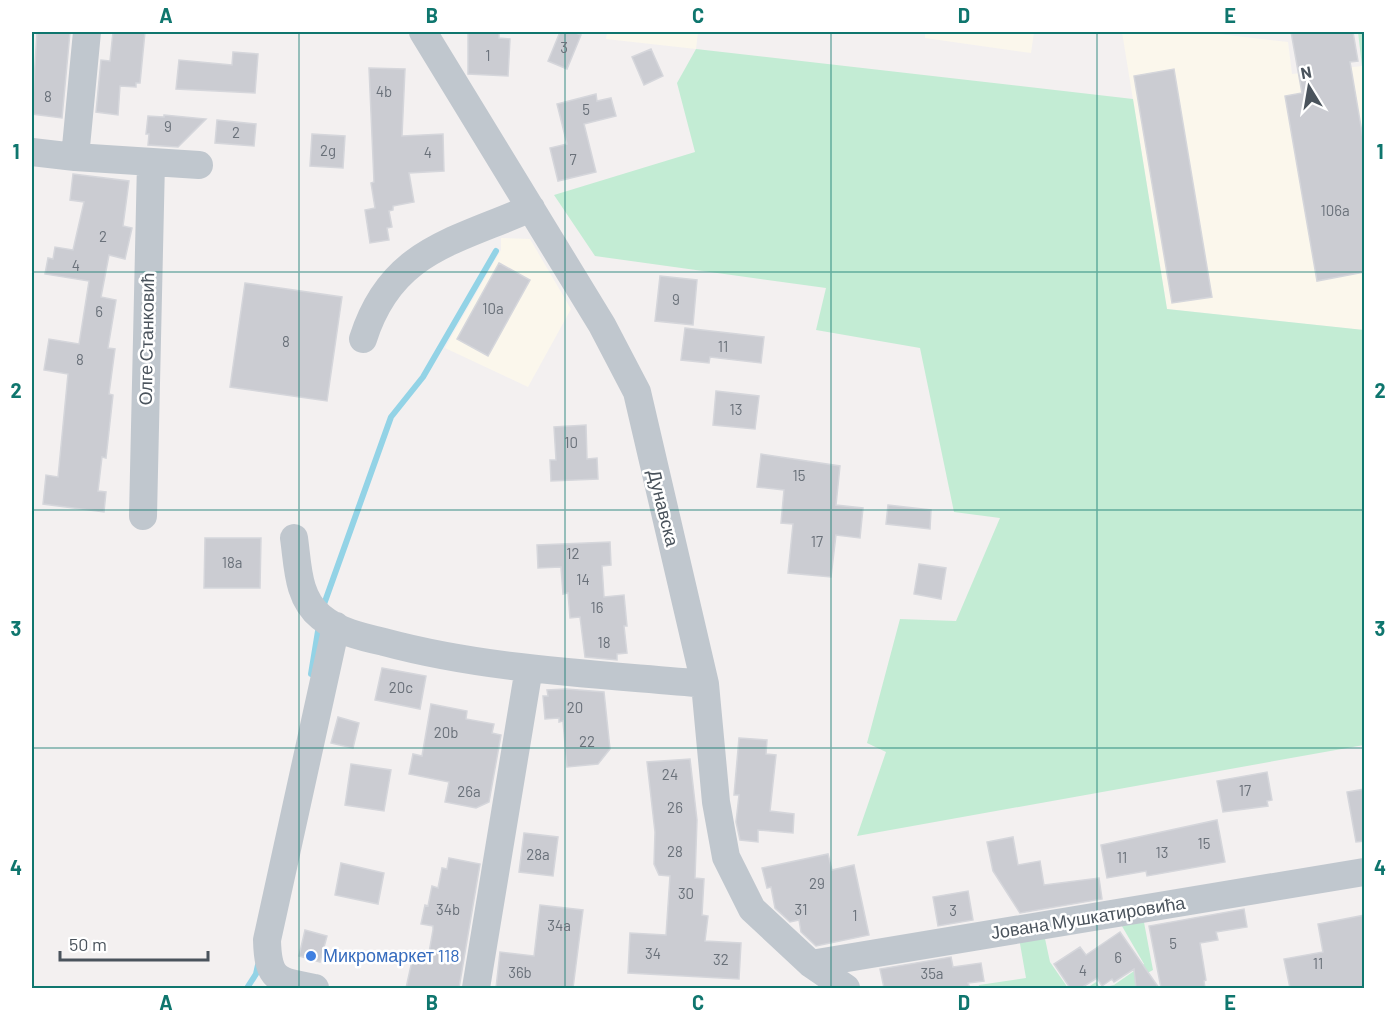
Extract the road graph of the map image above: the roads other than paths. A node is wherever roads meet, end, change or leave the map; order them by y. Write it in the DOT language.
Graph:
graph roads {
  1 [pos="87,32"];
  2 [pos="423,32"];
  3 [pos="32,152"];
  4 [pos="75,157"];
  5 [pos="151,162"];
  6 [pos="199,165"];
  7 [pos="531,208"];
  8 [pos="363,339"];
  9 [pos="143,516"];
  10 [pos="294,538"];
  11 [pos="336,626"];
  12 [pos="529,668"];
  13 [pos="705,684"];
  14 [pos="1365,872"];
  15 [pos="811,964"];
  16 [pos="315,988"];
  17 [pos="476,988"];
  18 [pos="846,988"];
  1 -- 4 [label="street"];
  2 -- 7 [label="street, Дунавска"];
  3 -- 4 [label="street"];
  4 -- 5 [label="street"];
  5 -- 6 [label="street"];
  5 -- 9 [label="street, Олге Станковић"];
  7 -- 8 [label="street"];
  7 -- 13 [label="street, Дунавска"];
  10 -- 11 [label="street"];
  11 -- 12 [label="street"];
  11 -- 16 [label="street"];
  12 -- 13 [label="street"];
  12 -- 17 [label="street"];
  13 -- 15 [label="street, Дунавска"];
  14 -- 15 [label="street, Јована Мушкатировића"];
  15 -- 18 [label="street, Дунавска"];
}
